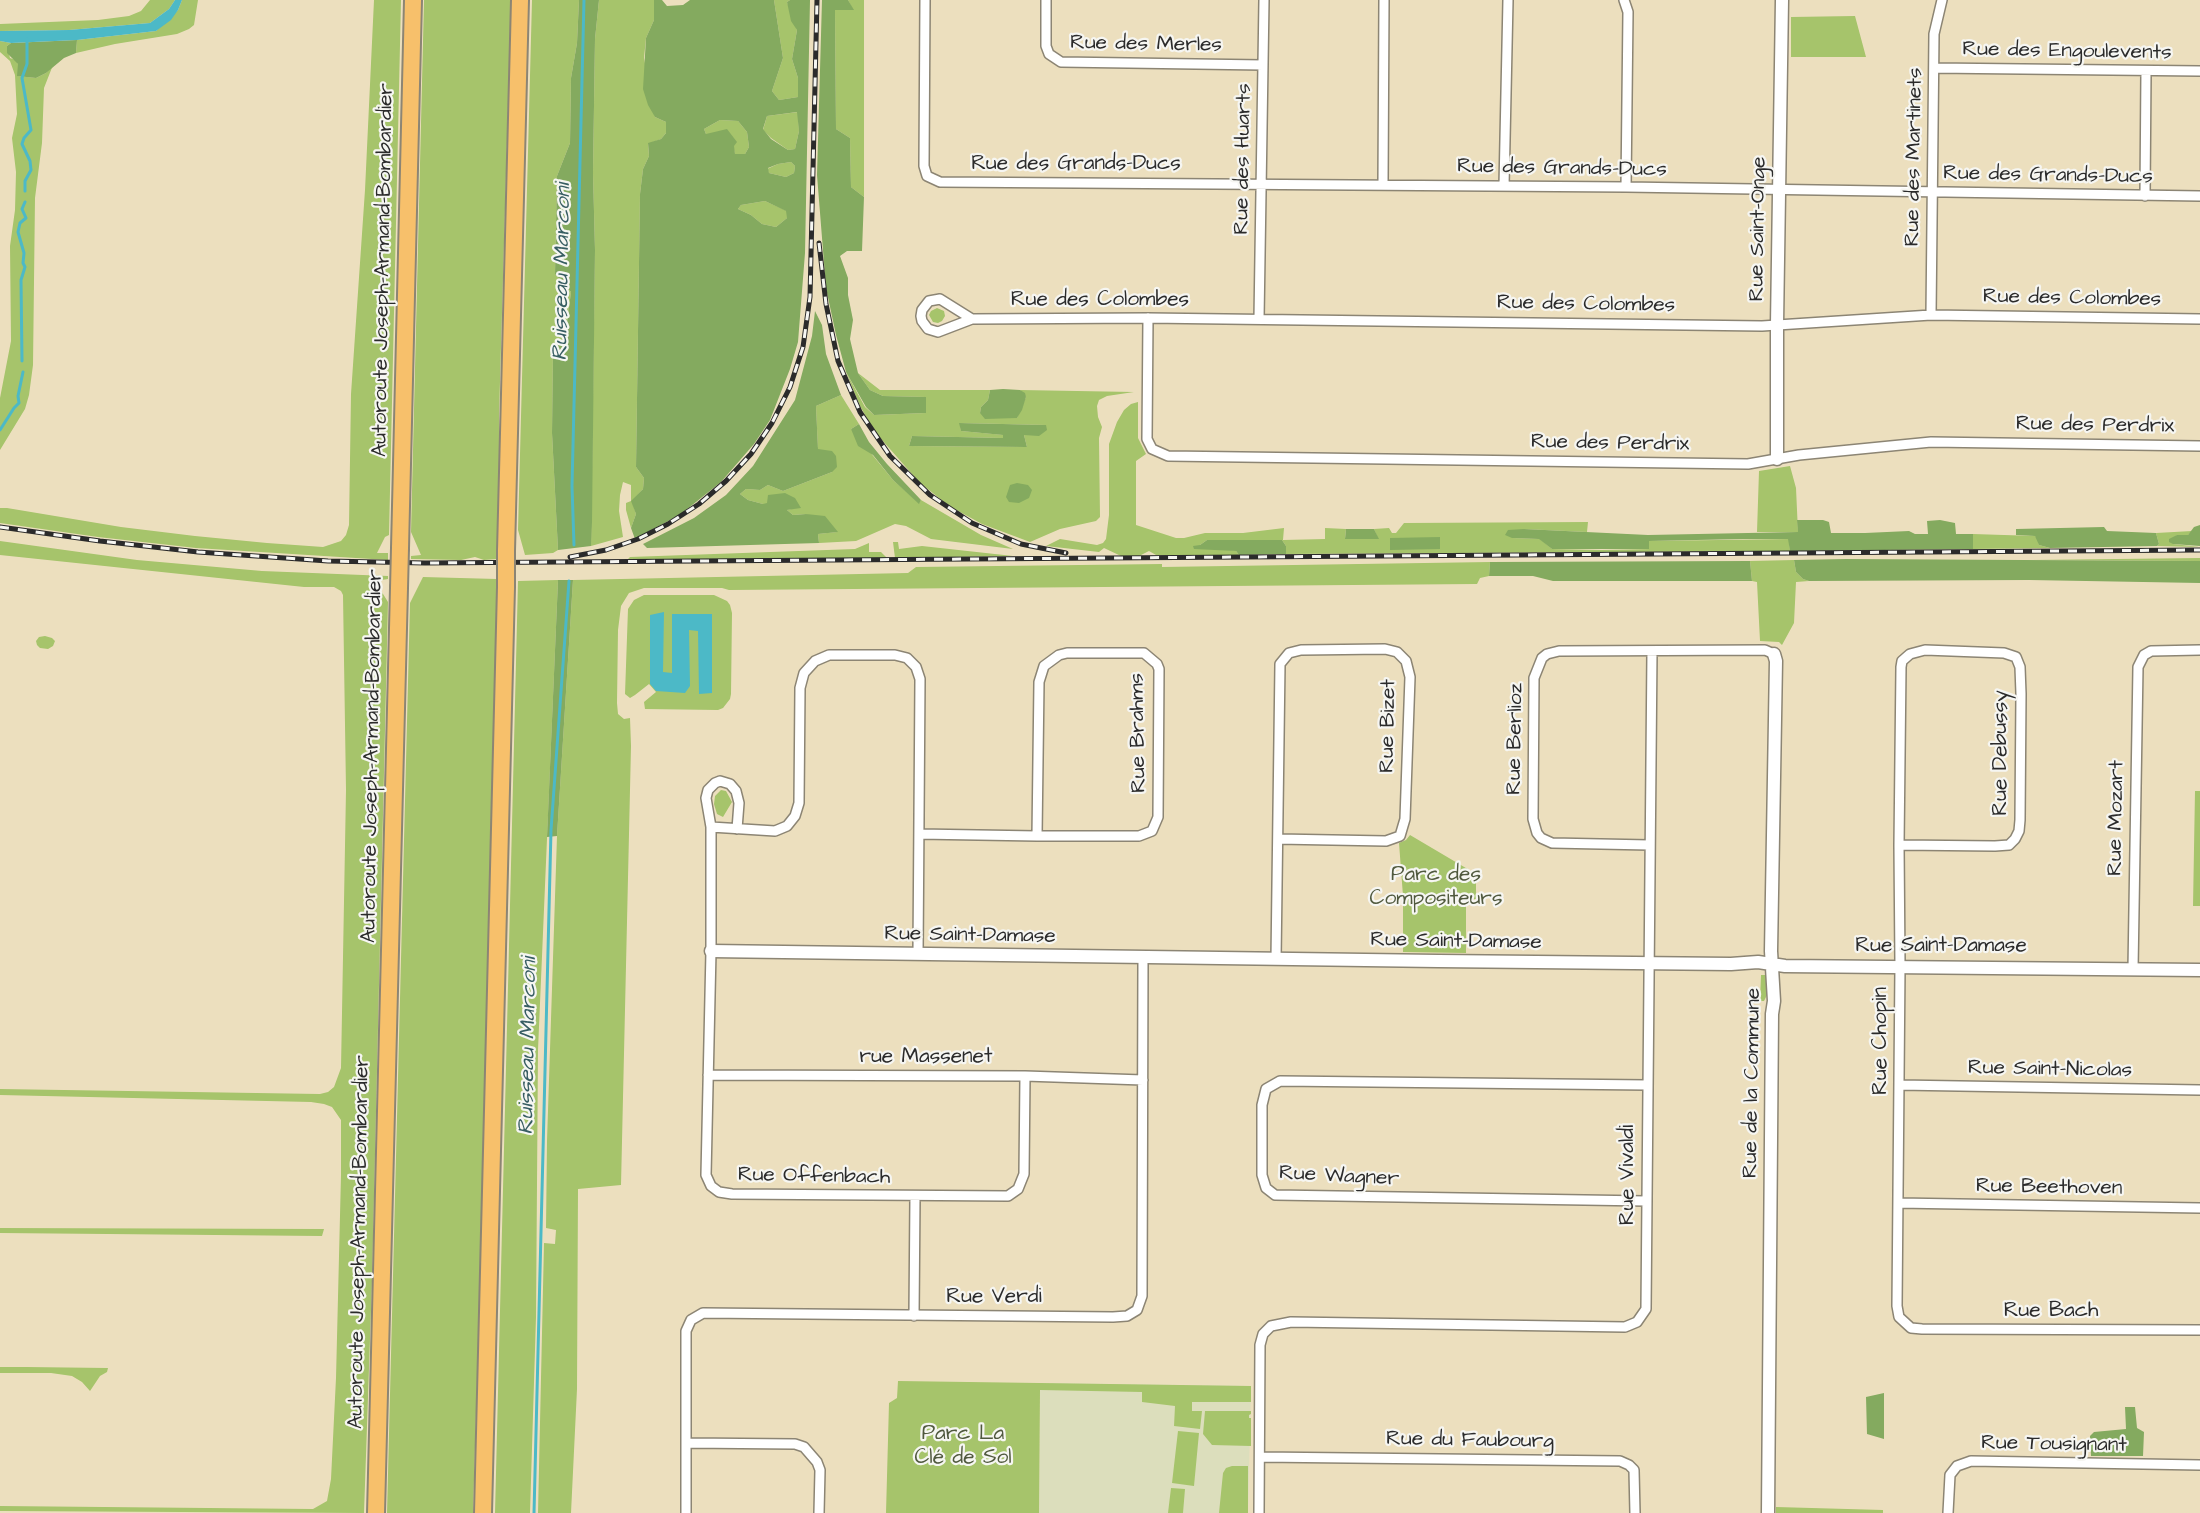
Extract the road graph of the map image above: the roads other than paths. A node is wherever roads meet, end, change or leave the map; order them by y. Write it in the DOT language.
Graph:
graph roads {
  1 [pos="413,0"];
  2 [pos="520,0"];
  3 [pos="925,0"];
  4 [pos="1046,0"];
  5 [pos="1264,0"];
  6 [pos="1384,0"];
  7 [pos="1508,0"];
  8 [pos="1624,0"];
  9 [pos="1782,0"];
  10 [pos="1942,0"];
  11 [pos="1263,65"];
  12 [pos="1934,68"];
  13 [pos="2146,71"];
  14 [pos="2200,71"];
  15 [pos="1262,184"];
  16 [pos="1383,184"];
  17 [pos="1504,186"];
  18 [pos="1626,187"];
  19 [pos="1780,190"];
  20 [pos="1932,193"];
  21 [pos="2145,196"];
  22 [pos="2200,196"];
  23 [pos="1931,315"];
  24 [pos="1148,318"];
  25 [pos="972,319"];
  26 [pos="1259,319"];
  27 [pos="2200,319"];
  28 [pos="1777,324"];
  29 [pos="2200,446"];
  30 [pos="1777,459"];
  31 [pos="2200,650"];
  32 [pos="1652,651"];
  33 [pos="1774,654"];
  34 [pos="1910,654"];
  35 [pos="711,827"];
  36 [pos="737,829"];
  37 [pos="919,834"];
  38 [pos="1037,836"];
  39 [pos="1278,839"];
  40 [pos="1649,845"];
  41 [pos="1899,845"];
  42 [pos="711,951"];
  43 [pos="918,954"];
  44 [pos="1143,957"];
  45 [pos="1276,959"];
  46 [pos="1649,963"];
  47 [pos="1773,964"];
  48 [pos="1900,966"];
  49 [pos="2133,969"];
  50 [pos="2200,970"];
  51 [pos="708,1075"];
  52 [pos="1025,1077"];
  53 [pos="1143,1080"];
  54 [pos="1647,1085"];
  55 [pos="1899,1085"];
  56 [pos="2200,1090"];
  57 [pos="915,1196"];
  58 [pos="1646,1201"];
  59 [pos="1898,1203"];
  60 [pos="2200,1208"];
  61 [pos="914,1316"];
  62 [pos="1903,1322"];
  63 [pos="2200,1330"];
  64 [pos="687,1443"];
  65 [pos="1260,1457"];
  66 [pos="2200,1465"];
  67 [pos="376,1513"];
  68 [pos="483,1513"];
  69 [pos="686,1513"];
  70 [pos="819,1513"];
  71 [pos="1259,1513"];
  72 [pos="1635,1513"];
  73 [pos="1768,1513"];
  74 [pos="1948,1513"];
  1 -- 67 [label="highway, Autoroute Joseph-Armand-Bombardier, bridge"];
  2 -- 68 [label="highway, bridge"];
  3 -- 15 [label="street, Rue des Grands-Ducs"];
  4 -- 11 [label="street, Rue des Merles"];
  5 -- 11 [label="street, Rue des Huarts"];
  6 -- 16 [label="street"];
  7 -- 17 [label="street"];
  8 -- 18 [label="street"];
  9 -- 19 [label="street, Rue Saint-Onge"];
  10 -- 12 [label="street, Rue des Martinets"];
  11 -- 15 [label="street, Rue des Huarts"];
  12 -- 13 [label="street, Rue des Engoulevents"];
  12 -- 20 [label="street, Rue des Martinets"];
  13 -- 14 [label="street, Rue des Engoulevents"];
  13 -- 21 [label="street"];
  15 -- 16 [label="street, Rue des Grands-Ducs"];
  15 -- 26 [label="street, Rue des Huarts"];
  16 -- 17 [label="street, Rue des Grands-Ducs"];
  17 -- 18 [label="street, Rue des Grands-Ducs"];
  18 -- 19 [label="street, Rue des Grands-Ducs"];
  19 -- 20 [label="street, Rue des Grands-Ducs"];
  19 -- 28 [label="street, Rue Saint-Onge"];
  20 -- 21 [label="street, Rue des Grands-Ducs"];
  20 -- 23 [label="street, Rue des Martinets"];
  21 -- 22 [label="street, Rue des Grands-Ducs"];
  23 -- 27 [label="street, Rue des Colombes"];
  23 -- 28 [label="street, Rue des Colombes"];
  24 -- 25 [label="street, Rue des Colombes"];
  24 -- 26 [label="street, Rue des Colombes"];
  24 -- 30 [label="street, Rue des Perdrix"];
  25 -- 25 [label="street, Rue des Colombes"];
  26 -- 28 [label="street, Rue des Colombes"];
  28 -- 30 [label="street, Rue Saint-Onge"];
  29 -- 30 [label="street, Rue des Perdrix"];
  31 -- 49 [label="street, Rue Mozart"];
  32 -- 33 [label="street, Rue Berlioz"];
  32 -- 40 [label="street, Rue Vivaldi"];
  32 -- 40 [label="street, Rue Berlioz"];
  33 -- 47 [label="street, Rue de la Commune"];
  34 -- 41 [label="street, Rue Chopin"];
  34 -- 41 [label="street, Rue Debussy"];
  35 -- 36 [label="street"];
  35 -- 36 [label="street, Rue Offenbach"];
  35 -- 42 [label="street, Rue Offenbach"];
  36 -- 37 [label="street"];
  37 -- 38 [label="street, Rue Brahms"];
  37 -- 43 [label="street"];
  38 -- 38 [label="street, Rue Brahms"];
  39 -- 39 [label="street, Rue Bizet"];
  39 -- 45 [label="street, Rue Bizet"];
  40 -- 46 [label="street, Rue Vivaldi"];
  41 -- 48 [label="street, Rue Chopin"];
  42 -- 43 [label="street, Rue Saint-Damase"];
  42 -- 51 [label="street, Rue Offenbach"];
  43 -- 44 [label="street, Rue Saint-Damase"];
  44 -- 45 [label="street, Rue Saint-Damase"];
  44 -- 53 [label="street, Rue Verdi"];
  45 -- 46 [label="street, Rue Saint-Damase"];
  46 -- 47 [label="street, Rue Saint-Damase"];
  46 -- 54 [label="street, Rue Vivaldi"];
  47 -- 48 [label="street, Rue Saint-Damase"];
  47 -- 73 [label="street, Rue de la Commune"];
  48 -- 49 [label="street, Rue Saint-Damase"];
  48 -- 55 [label="street, Rue Chopin"];
  49 -- 50 [label="street, Rue Saint-Damase"];
  51 -- 52 [label="street, rue Massenet"];
  51 -- 57 [label="street, Rue Offenbach"];
  52 -- 53 [label="street, rue Massenet"];
  52 -- 57 [label="street, Rue Offenbach"];
  53 -- 61 [label="street, Rue Verdi"];
  54 -- 58 [label="street, Rue Vivaldi"];
  54 -- 58 [label="street, Rue Wagner"];
  55 -- 56 [label="street, Rue Saint-Nicolas"];
  55 -- 59 [label="street, Rue Chopin"];
  57 -- 61 [label="street"];
  58 -- 65 [label="street, Rue Vivaldi"];
  59 -- 60 [label="street, Rue Beethoven"];
  59 -- 62 [label="street, Rue Chopin"];
  61 -- 64 [label="street, Rue Verdi"];
  62 -- 63 [label="street, Rue Bach"];
  64 -- 69 [label="street, Rue Verdi"];
  64 -- 70 [label="street"];
  65 -- 71 [label="street"];
  65 -- 72 [label="street, Rue du Faubourg"];
  66 -- 74 [label="street, Rue Tousignant"];
}
